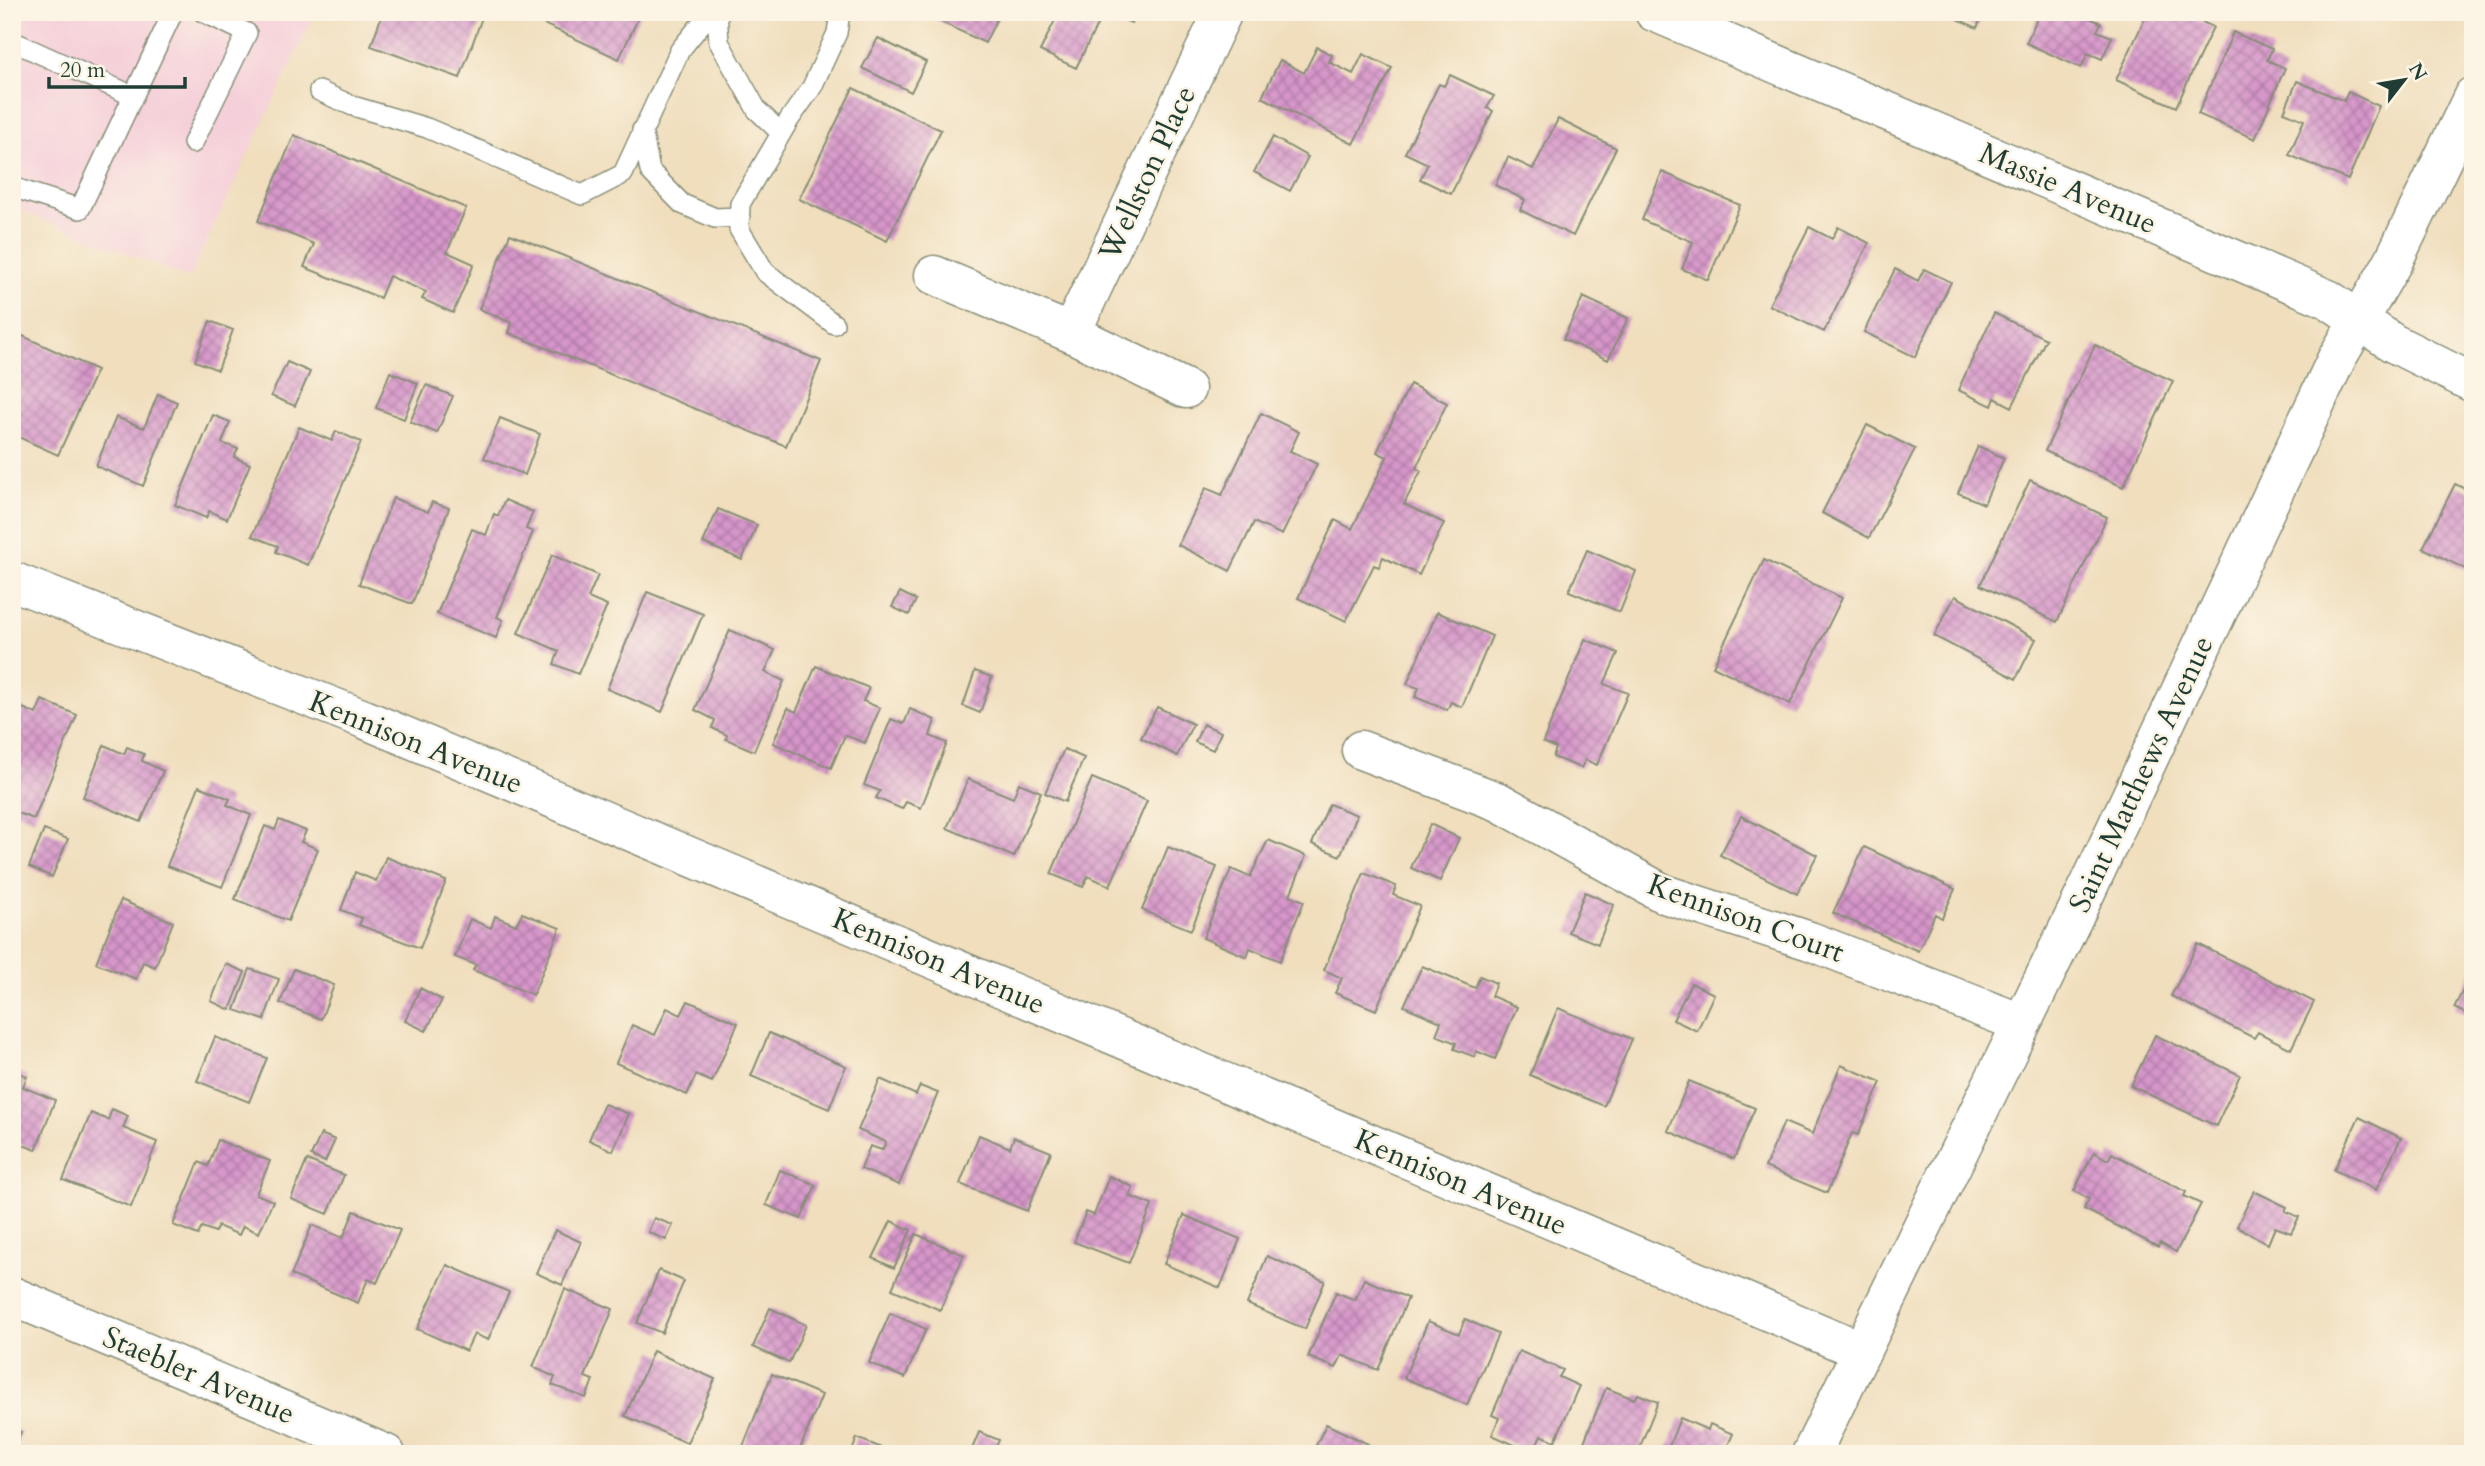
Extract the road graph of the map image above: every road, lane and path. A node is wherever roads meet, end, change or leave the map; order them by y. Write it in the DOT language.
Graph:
graph roads {
  1 [pos="173,12"];
  2 [pos="204,12"];
  3 [pos="711,12"];
  4 [pos="717,12"];
  5 [pos="840,12"];
  6 [pos="1223,12"];
  7 [pos="1654,12"];
  8 [pos="12,41"];
  9 [pos="319,91"];
  10 [pos="133,96"];
  11 [pos="2473,96"];
  12 [pos="642,130"];
  13 [pos="781,133"];
  14 [pos="193,143"];
  15 [pos="12,187"];
  16 [pos="740,218"];
  17 [pos="934,275"];
  18 [pos="2360,320"];
  19 [pos="834,324"];
  20 [pos="1070,333"];
  21 [pos="2473,383"];
  22 [pos="1186,390"];
  23 [pos="12,581"];
  24 [pos="1361,750"];
  25 [pos="2021,1023"];
  26 [pos="12,1296"];
  27 [pos="1862,1350"];
  28 [pos="386,1454"];
  29 [pos="1811,1454"];
  1 -- 10 [label="lane"];
  2 -- 14 [label="lane"];
  3 -- 12 [label="lane"];
  4 -- 13 [label="lane"];
  5 -- 13 [label="lane"];
  6 -- 20 [label="street, Wellston Place"];
  7 -- 18 [label="street, Massie Avenue"];
  8 -- 10 [label="lane"];
  9 -- 12 [label="lane"];
  10 -- 15 [label="lane"];
  11 -- 18 [label="street, Saint Matthews Avenue"];
  12 -- 16 [label="lane"];
  13 -- 16 [label="lane"];
  16 -- 19 [label="lane"];
  17 -- 20 [label="street"];
  18 -- 21 [label="street, Massie Avenue"];
  18 -- 25 [label="street, Saint Matthews Avenue"];
  20 -- 22 [label="street"];
  23 -- 27 [label="street, Kennison Avenue"];
  24 -- 25 [label="street, Kennison Court"];
  25 -- 27 [label="street, Saint Matthews Avenue"];
  26 -- 28 [label="street, Staebler Avenue"];
  27 -- 29 [label="street, Saint Matthews Avenue"];
}
